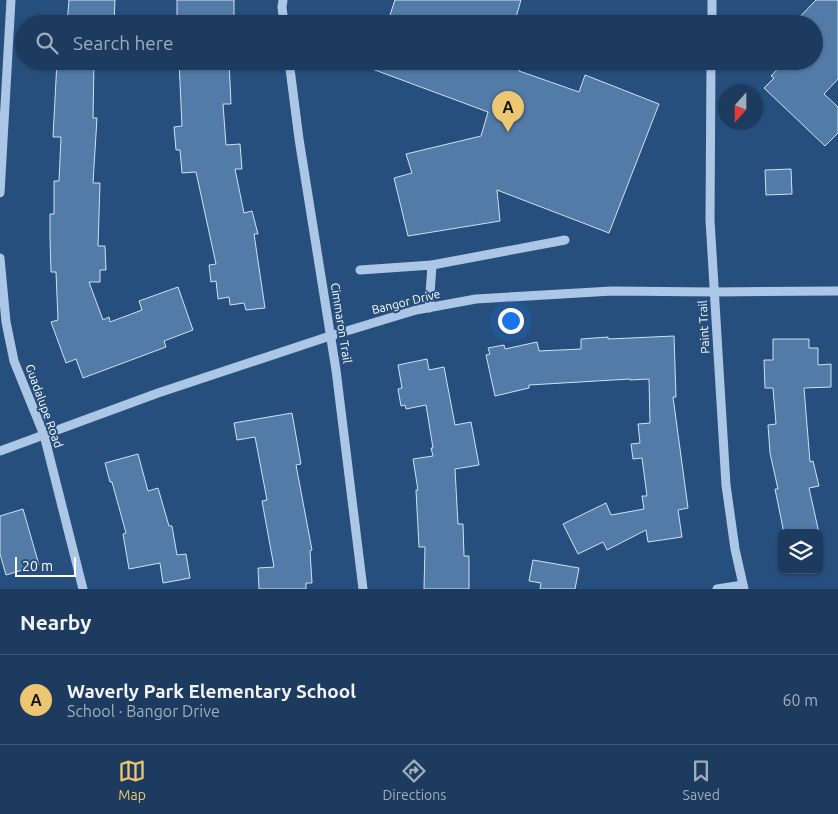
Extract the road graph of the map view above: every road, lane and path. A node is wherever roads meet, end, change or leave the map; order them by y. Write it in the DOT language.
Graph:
graph roads {
  1 [pos="11,0"];
  2 [pos="283,0"];
  3 [pos="712,0"];
  4 [pos="283,15"];
  5 [pos="712,15"];
  6 [pos="291,70"];
  7 [pos="711,70"];
  8 [pos="1,135"];
  9 [pos="0,193"];
  10 [pos="565,240"];
  11 [pos="0,258"];
  12 [pos="432,265"];
  13 [pos="360,270"];
  14 [pos="838,291"];
  15 [pos="714,292"];
  16 [pos="429,308"];
  17 [pos="330,336"];
  18 [pos="44,435"];
  19 [pos="0,451"];
  20 [pos="744,587"];
  21 [pos="83,589"];
  22 [pos="363,589"];
  23 [pos="717,589"];
  1 -- 8 [label="street"];
  2 -- 4 [label="street"];
  3 -- 5 [label="street"];
  6 -- 17 [label="street, Cimmaron Trail"];
  7 -- 15 [label="street, Paint Trail"];
  8 -- 9 [label="street"];
  10 -- 12 [label="street"];
  11 -- 18 [label="street, Guadalupe Road"];
  12 -- 13 [label="street"];
  12 -- 16 [label="street"];
  14 -- 15 [label="street, Bangor Drive"];
  15 -- 16 [label="street, Bangor Drive"];
  15 -- 20 [label="street, Paint Trail"];
  16 -- 17 [label="street, Bangor Drive"];
  17 -- 18 [label="street, Bangor Drive"];
  17 -- 22 [label="street, Cimmaron Trail"];
  18 -- 19 [label="street, Bangor Drive"];
  18 -- 21 [label="street, Guadalupe Road"];
  20 -- 23 [label="street"];
}
